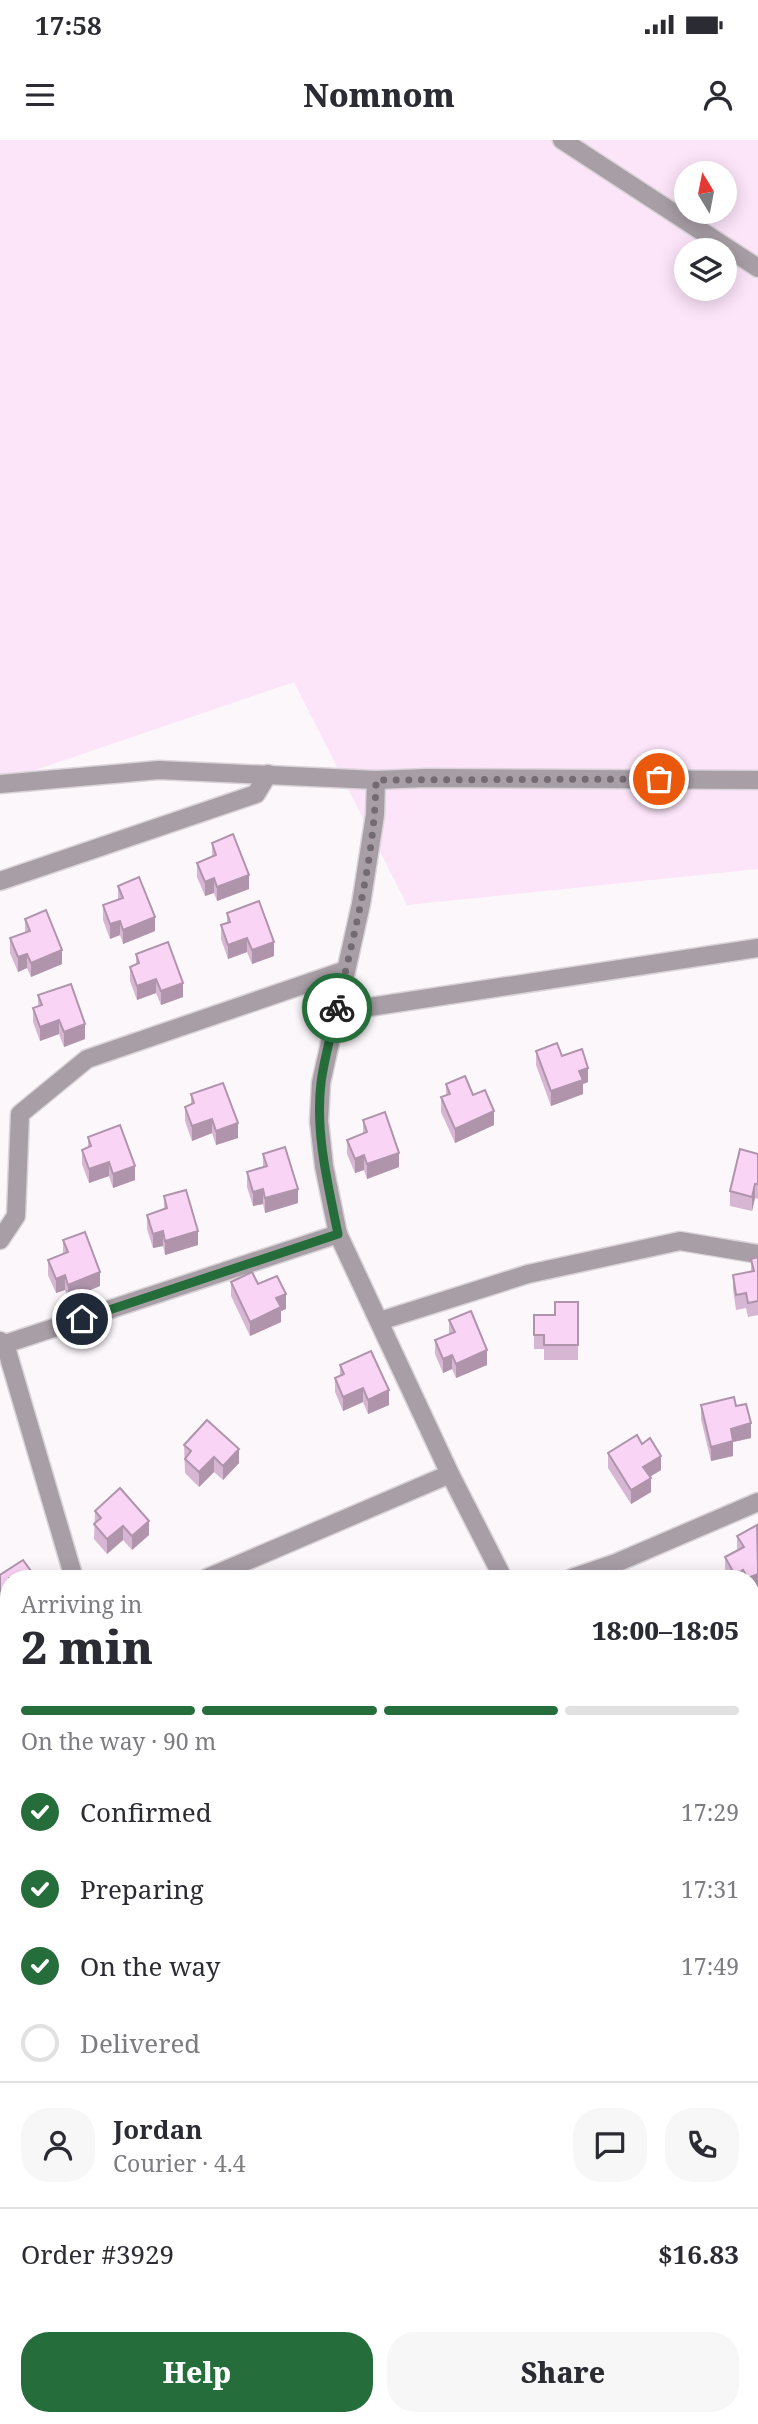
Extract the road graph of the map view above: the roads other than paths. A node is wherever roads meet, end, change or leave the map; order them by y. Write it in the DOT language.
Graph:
graph roads {
  1 [pos="562,140"];
  2 [pos="758,268"];
  3 [pos="268,774"];
  4 [pos="376,780"];
  5 [pos="758,780"];
  6 [pos="0,784"];
  7 [pos="0,881"];
  8 [pos="758,948"];
  9 [pos="346,970"];
  10 [pos="337,1012"];
  11 [pos="338,1234"];
  12 [pos="0,1240"];
  13 [pos="758,1254"];
  14 [pos="380,1321"];
  15 [pos="3,1343"];
  16 [pos="450,1474"];
  17 [pos="758,1503"];
  18 [pos="72,1570"];
  19 [pos="226,1570"];
  20 [pos="499,1570"];
  21 [pos="595,1570"];
  1 -- 2 [label="street"];
  3 -- 4 [label="street"];
  3 -- 6 [label="street"];
  3 -- 7 [label="street"];
  4 -- 5 [label="street"];
  4 -- 9 [label="street"];
  8 -- 10 [label="street"];
  9 -- 10 [label="street"];
  9 -- 12 [label="street"];
  10 -- 11 [label="street"];
  11 -- 14 [label="street"];
  11 -- 15 [label="street"];
  13 -- 14 [label="street"];
  14 -- 16 [label="street"];
  15 -- 18 [label="street"];
  16 -- 19 [label="street"];
  16 -- 20 [label="street"];
  17 -- 21 [label="street"];
}
